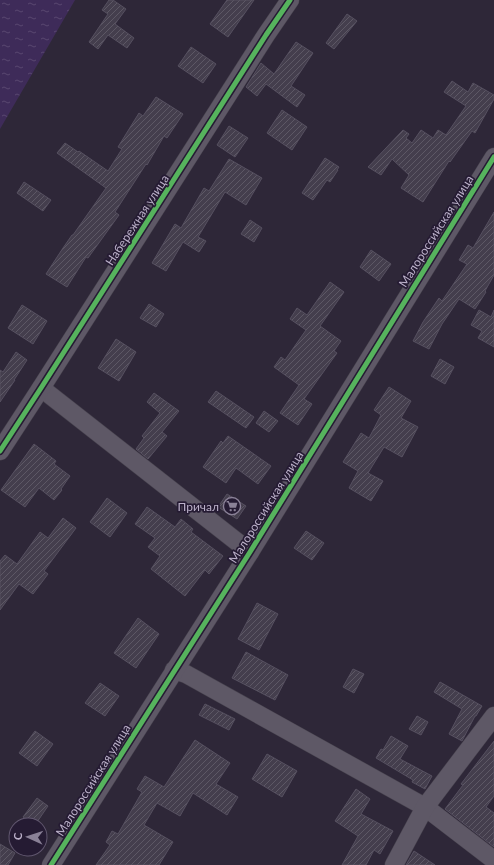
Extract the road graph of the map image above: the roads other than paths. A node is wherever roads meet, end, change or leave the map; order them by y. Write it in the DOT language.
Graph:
graph roads {
  1 [pos="290,0"];
  2 [pos="494,157"];
  3 [pos="41,388"];
  4 [pos="0,451"];
  5 [pos="250,552"];
  6 [pos="174,670"];
  7 [pos="494,716"];
  8 [pos="425,807"];
  9 [pos="494,860"];
  10 [pos="51,865"];
  11 [pos="394,865"];
  1 -- 3 [label="street, Набережная улица"];
  2 -- 5 [label="street, Малороссийская улица"];
  3 -- 4 [label="street, Набережная улица"];
  3 -- 5 [label="street"];
  5 -- 6 [label="street, Малороссийская улица"];
  6 -- 8 [label="street"];
  6 -- 10 [label="street, Малороссийская улица"];
  7 -- 8 [label="street"];
  8 -- 9 [label="street"];
  8 -- 11 [label="street"];
}
